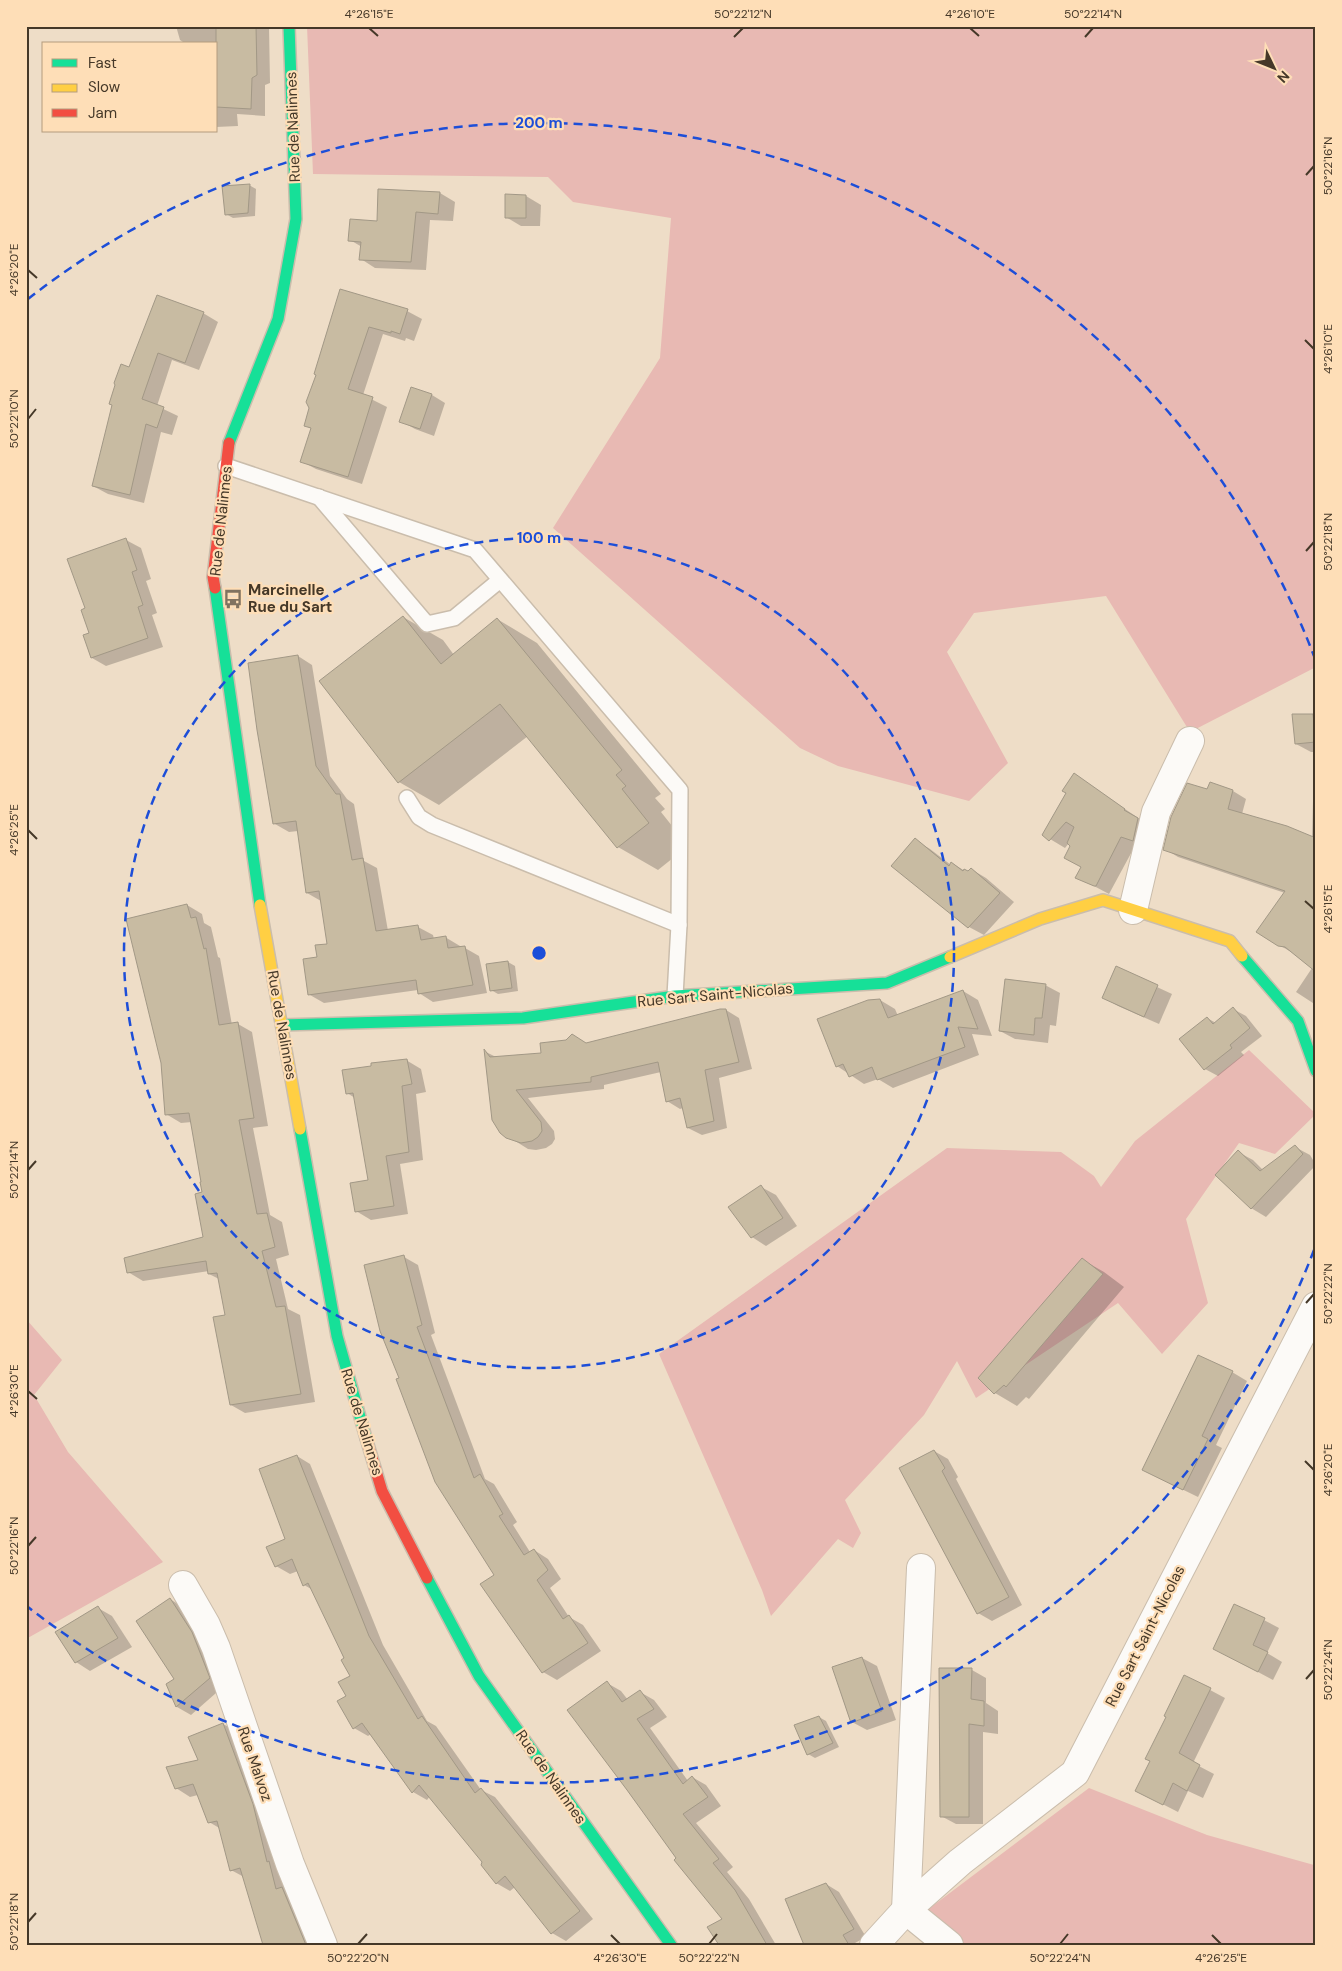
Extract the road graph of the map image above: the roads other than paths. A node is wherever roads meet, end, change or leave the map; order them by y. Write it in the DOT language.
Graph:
graph roads {
  1 [pos="289,26"];
  2 [pos="226,466"];
  3 [pos="319,497"];
  4 [pos="500,580"];
  5 [pos="1190,740"];
  6 [pos="407,798"];
  7 [pos="1133,910"];
  8 [pos="679,925"];
  9 [pos="675,996"];
  10 [pos="282,1025"];
  11 [pos="1316,1071"];
  12 [pos="1316,1306"];
  13 [pos="920,1568"];
  14 [pos="183,1586"];
  15 [pos="906,1910"];
  16 [pos="323,1945"];
  17 [pos="670,1945"];
  18 [pos="874,1945"];
  19 [pos="949,1945"];
  1 -- 2 [label="street, Rue de Nalinnes"];
  2 -- 3 [label="lane"];
  2 -- 10 [label="street, Rue de Nalinnes"];
  3 -- 4 [label="lane"];
  3 -- 4 [label="lane"];
  4 -- 8 [label="lane"];
  5 -- 7 [label="street"];
  6 -- 8 [label="lane"];
  7 -- 9 [label="street, Rue Sart Saint-Nicolas"];
  7 -- 11 [label="street, Rue Sart Saint-Nicolas"];
  8 -- 9 [label="lane"];
  9 -- 10 [label="street, Rue Sart Saint-Nicolas"];
  10 -- 17 [label="street, Rue de Nalinnes"];
  12 -- 15 [label="street, Rue Sart Saint-Nicolas"];
  13 -- 15 [label="street"];
  14 -- 16 [label="street, Rue Malvoz"];
  15 -- 18 [label="street, Rue Sart Saint-Nicolas"];
  15 -- 19 [label="street"];
}
